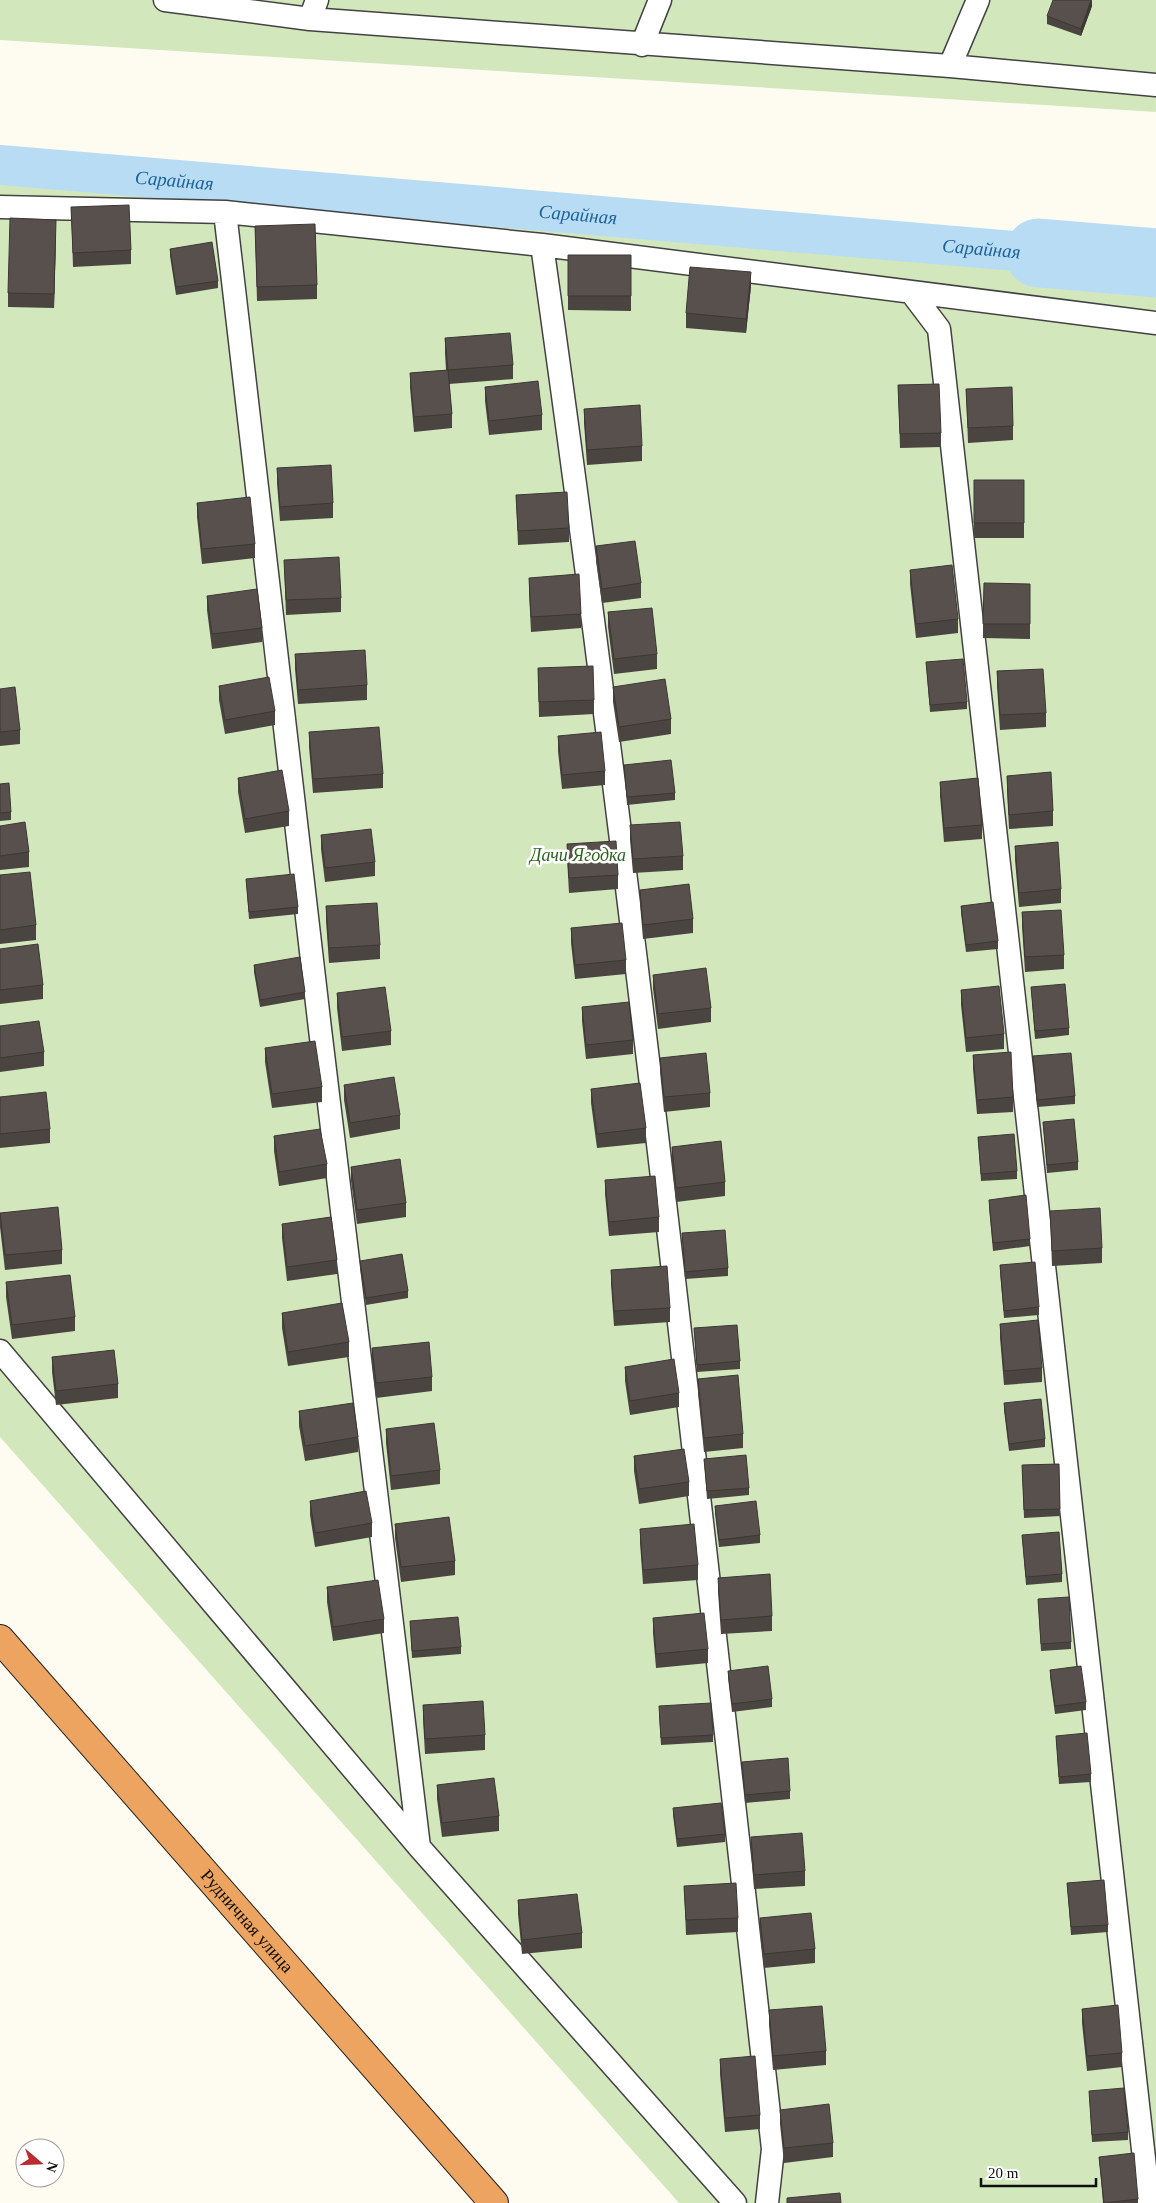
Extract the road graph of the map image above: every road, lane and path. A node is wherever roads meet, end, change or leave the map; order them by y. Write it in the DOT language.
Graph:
graph roads {
  1 [pos="165,0"];
  2 [pos="660,0"];
  3 [pos="978,0"];
  4 [pos="314,10"];
  5 [pos="642,45"];
  6 [pos="950,66"];
  7 [pos="1156,85"];
  8 [pos="0,207"];
  9 [pos="225,212"];
  10 [pos="542,245"];
  11 [pos="911,292"];
  12 [pos="1156,323"];
  13 [pos="0,1351"];
  14 [pos="0,1639"];
  15 [pos="420,1847"];
  16 [pos="494,2203"];
  17 [pos="736,2203"];
  18 [pos="767,2203"];
  19 [pos="1149,2203"];
  1 -- 4 [label="lane"];
  2 -- 5 [label="lane"];
  3 -- 6 [label="lane"];
  4 -- 5 [label="lane"];
  5 -- 6 [label="lane"];
  6 -- 7 [label="lane"];
  8 -- 9 [label="lane"];
  9 -- 10 [label="lane"];
  9 -- 15 [label="lane"];
  10 -- 11 [label="lane"];
  10 -- 18 [label="lane"];
  11 -- 12 [label="lane"];
  11 -- 19 [label="lane"];
  13 -- 15 [label="lane"];
  14 -- 16 [label="highway, Рудничная улица"];
  15 -- 17 [label="lane"];
}
